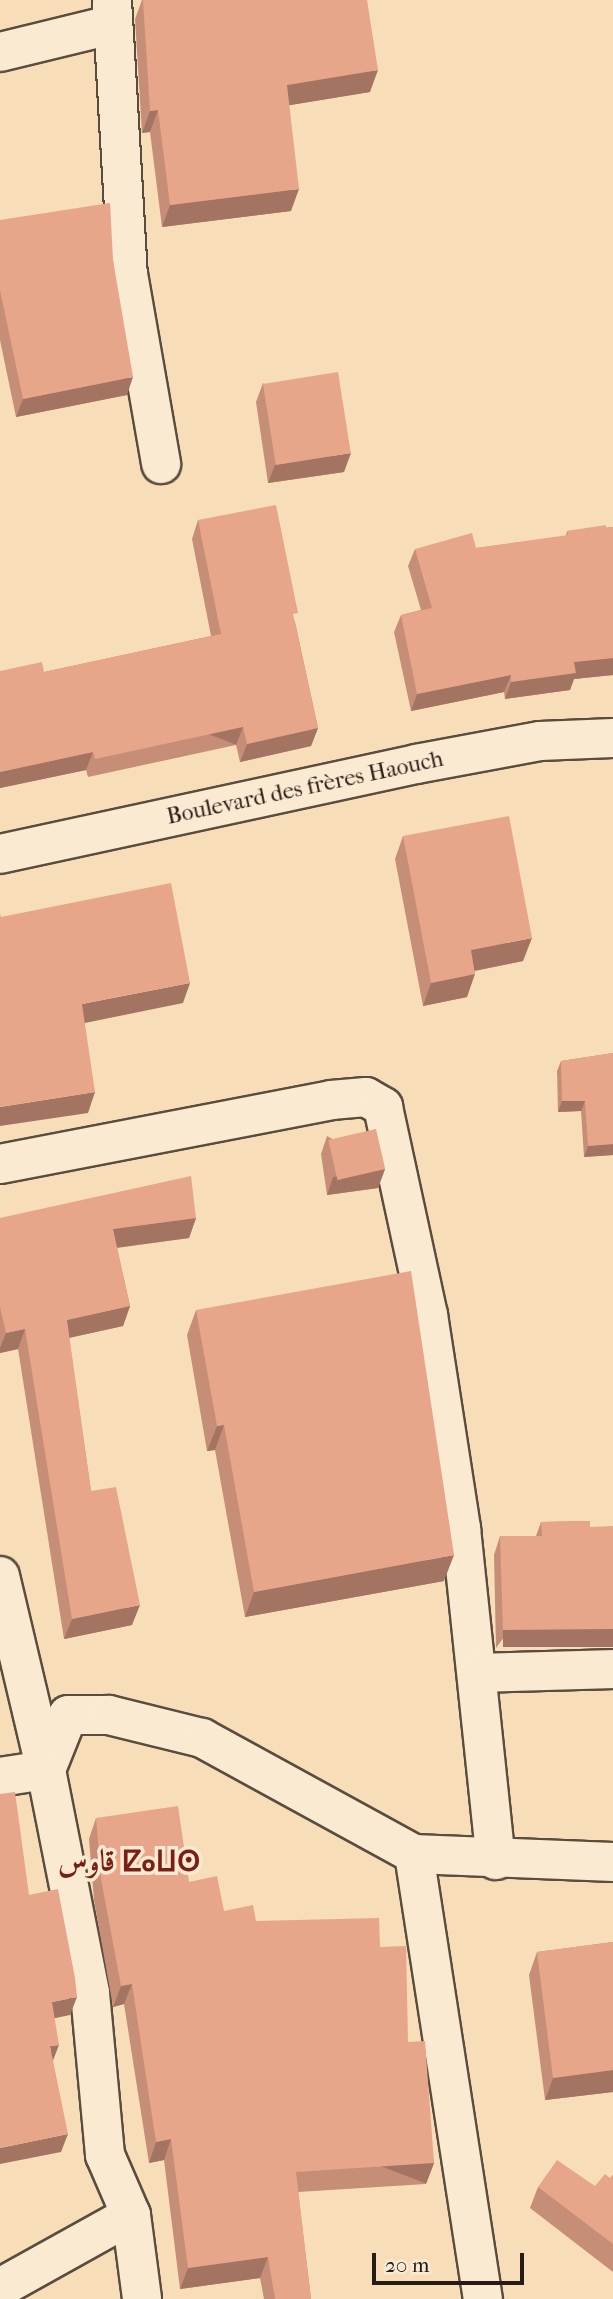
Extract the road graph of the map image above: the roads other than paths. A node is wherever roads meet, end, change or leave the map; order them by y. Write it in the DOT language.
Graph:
graph roads {
  1 [pos="112,13"];
  2 [pos="0,52"];
  3 [pos="161,464"];
  4 [pos="613,738"];
  5 [pos="0,854"];
  6 [pos="0,1164"];
  7 [pos="0,1576"];
  8 [pos="613,1669"];
  9 [pos="479,1673"];
  10 [pos="46,1770"];
  11 [pos="0,1776"];
  12 [pos="414,1854"];
  13 [pos="496,1860"];
  14 [pos="613,1862"];
  15 [pos="131,2215"];
  16 [pos="0,2288"];
  17 [pos="142,2299"];
  18 [pos="483,2299"];
  1 -- 2 [label="street"];
  1 -- 3 [label="street"];
  4 -- 5 [label="street, Boulevard des frères Haouch"];
  6 -- 9 [label="street"];
  7 -- 10 [label="street"];
  8 -- 9 [label="street"];
  9 -- 13 [label="street"];
  10 -- 11 [label="street"];
  10 -- 12 [label="street"];
  10 -- 15 [label="street"];
  12 -- 13 [label="street"];
  12 -- 18 [label="street"];
  13 -- 14 [label="street"];
  15 -- 16 [label="street"];
  15 -- 17 [label="street"];
}
